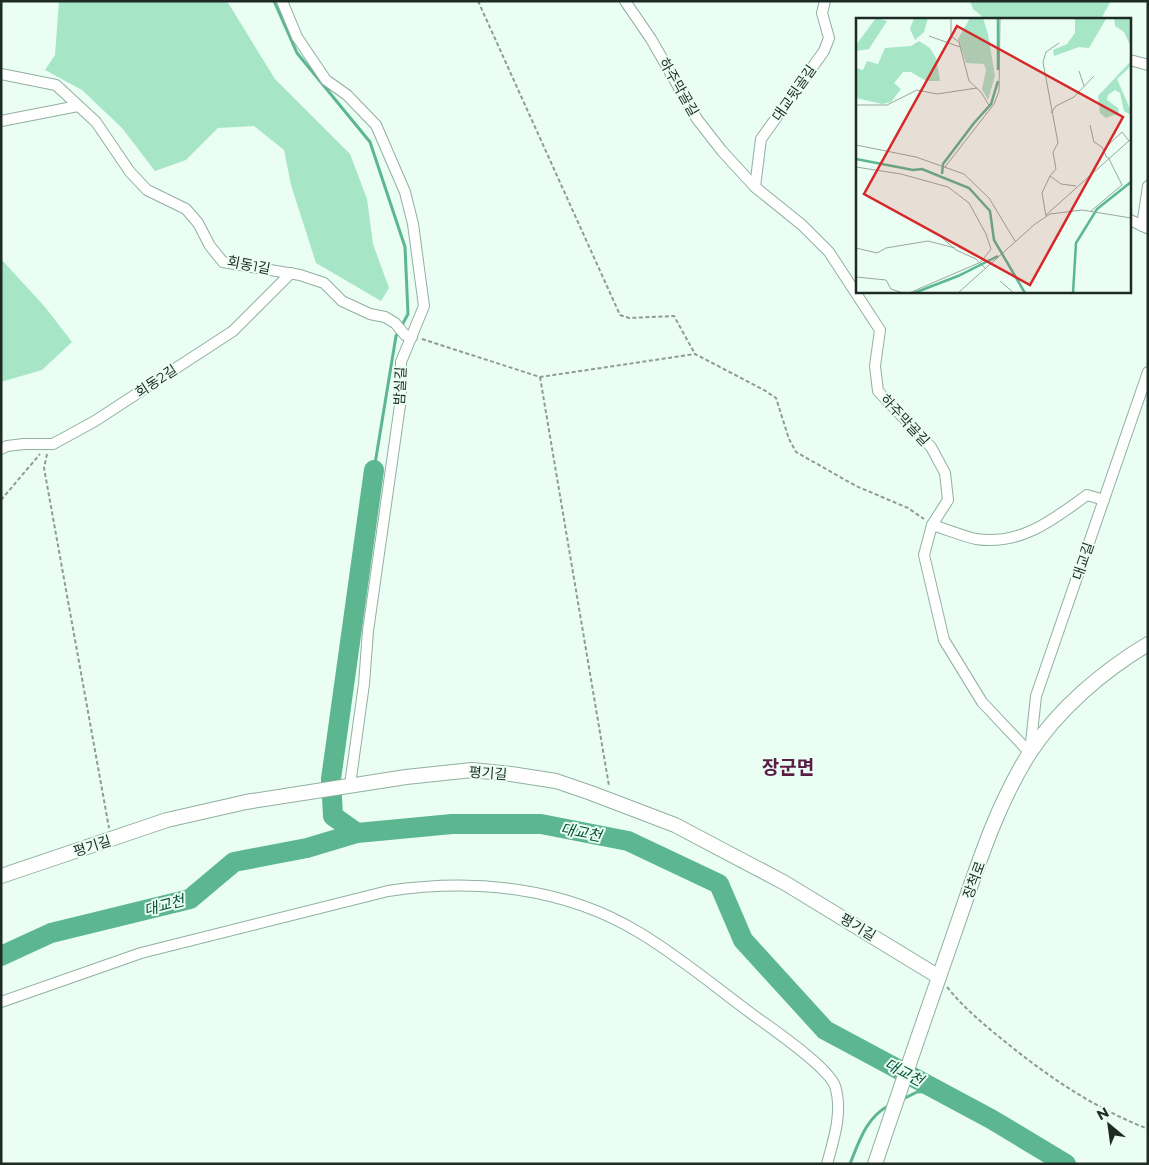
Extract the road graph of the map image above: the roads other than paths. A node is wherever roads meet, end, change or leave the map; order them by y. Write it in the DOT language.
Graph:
graph roads {
  1 [pos="282,1"];
  2 [pos="625,1"];
  3 [pos="825,1"];
  4 [pos="1132,61"];
  5 [pos="1148,65"];
  6 [pos="1,74"];
  7 [pos="78,106"];
  8 [pos="1,121"];
  9 [pos="1148,186"];
  10 [pos="755,187"];
  11 [pos="1132,221"];
  12 [pos="1145,227"];
  13 [pos="291,273"];
  14 [pos="409,336"];
  15 [pos="1148,372"];
  16 [pos="1,449"];
  17 [pos="1104,500"];
  18 [pos="932,525"];
  19 [pos="1148,644"];
  20 [pos="1030,753"];
  21 [pos="338,787"];
  22 [pos="1,876"];
  23 [pos="939,977"];
  24 [pos="1,1002"];
  25 [pos="827,1164"];
  26 [pos="875,1164"];
  1 -- 14 [label="street, 밤실길"];
  2 -- 10 [label="street, 하주막골길"];
  3 -- 10 [label="street, 대교뒷골길"];
  4 -- 5 [label="street"];
  6 -- 7 [label="street, 회동1길"];
  7 -- 8 [label="street"];
  7 -- 13 [label="street, 회동1길"];
  9 -- 12 [label="street"];
  10 -- 18 [label="street, 하주막골길"];
  11 -- 12 [label="street"];
  13 -- 14 [label="street, 회동1길"];
  13 -- 16 [label="street, 회동2길"];
  14 -- 21 [label="street, 밤실길"];
  15 -- 17 [label="street, 대교길"];
  17 -- 18 [label="street"];
  17 -- 20 [label="street, 대교길"];
  18 -- 20 [label="street, 하주막골길"];
  19 -- 20 [label="main road, 장척로"];
  20 -- 23 [label="main road, 장척로"];
  21 -- 22 [label="main road, 평기길"];
  21 -- 23 [label="main road, 평기길"];
  23 -- 26 [label="main road, 장척로"];
  24 -- 25 [label="street"];
}
